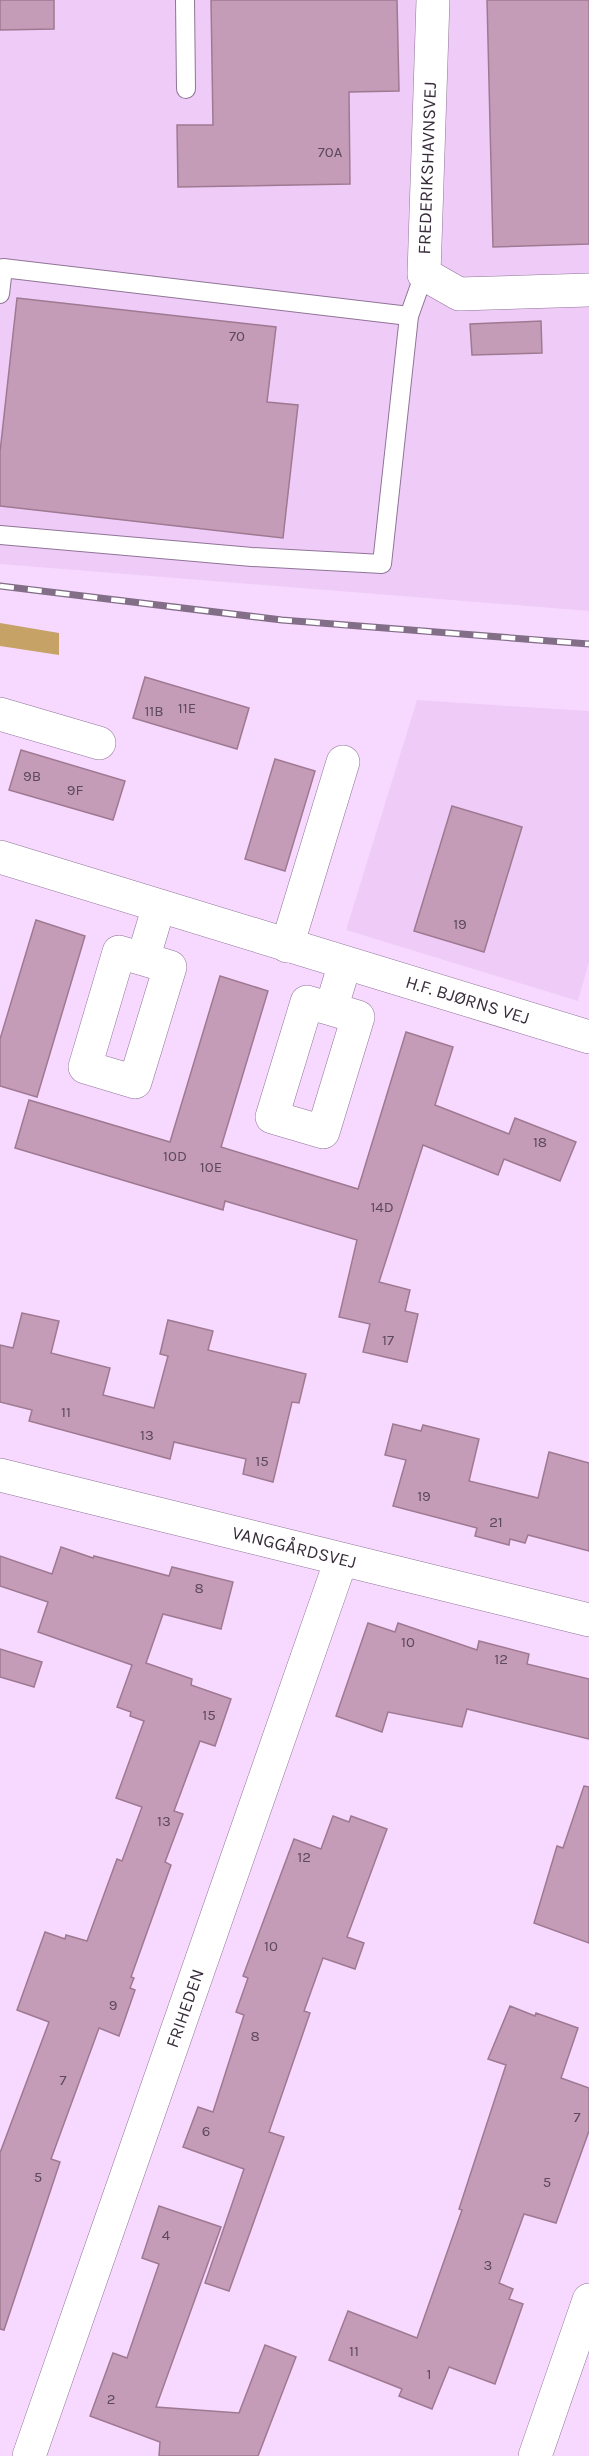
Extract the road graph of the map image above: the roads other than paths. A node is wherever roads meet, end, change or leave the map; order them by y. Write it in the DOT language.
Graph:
graph roads {
  1 [pos="185,0"];
  2 [pos="433,0"];
  3 [pos="186,89"];
  4 [pos="424,274"];
  5 [pos="589,290"];
  6 [pos="0,294"];
  7 [pos="409,316"];
  8 [pos="0,535"];
  9 [pos="0,714"];
  10 [pos="99,744"];
  11 [pos="343,762"];
  12 [pos="0,858"];
  13 [pos="159,906"];
  14 [pos="287,945"];
  15 [pos="143,959"];
  16 [pos="345,963"];
  17 [pos="331,1009"];
  18 [pos="589,1037"];
  19 [pos="0,1475"];
  20 [pos="341,1560"];
  21 [pos="589,1620"];
  22 [pos="589,2300"];
  23 [pos="29,2456"];
  24 [pos="535,2456"];
  1 -- 3 [label="lane"];
  2 -- 4 [label="street, FREDERIKSHAVNSVEJ"];
  4 -- 5 [label="street, FREDERIKSHAVNSVEJ"];
  4 -- 7 [label="lane"];
  6 -- 7 [label="lane"];
  7 -- 8 [label="lane"];
  9 -- 10 [label="street"];
  11 -- 14 [label="street"];
  12 -- 13 [label="street, H.F. BJØRNS VEJ"];
  13 -- 14 [label="street, H.F. BJØRNS VEJ"];
  13 -- 15 [label="street"];
  14 -- 16 [label="street, H.F. BJØRNS VEJ"];
  16 -- 17 [label="street"];
  16 -- 18 [label="street, H.F. BJØRNS VEJ"];
  19 -- 20 [label="street, VANGGÅRDSVEJ"];
  20 -- 21 [label="street, VANGGÅRDSVEJ"];
  20 -- 23 [label="street, FRIHEDEN"];
  22 -- 24 [label="street"];
}
